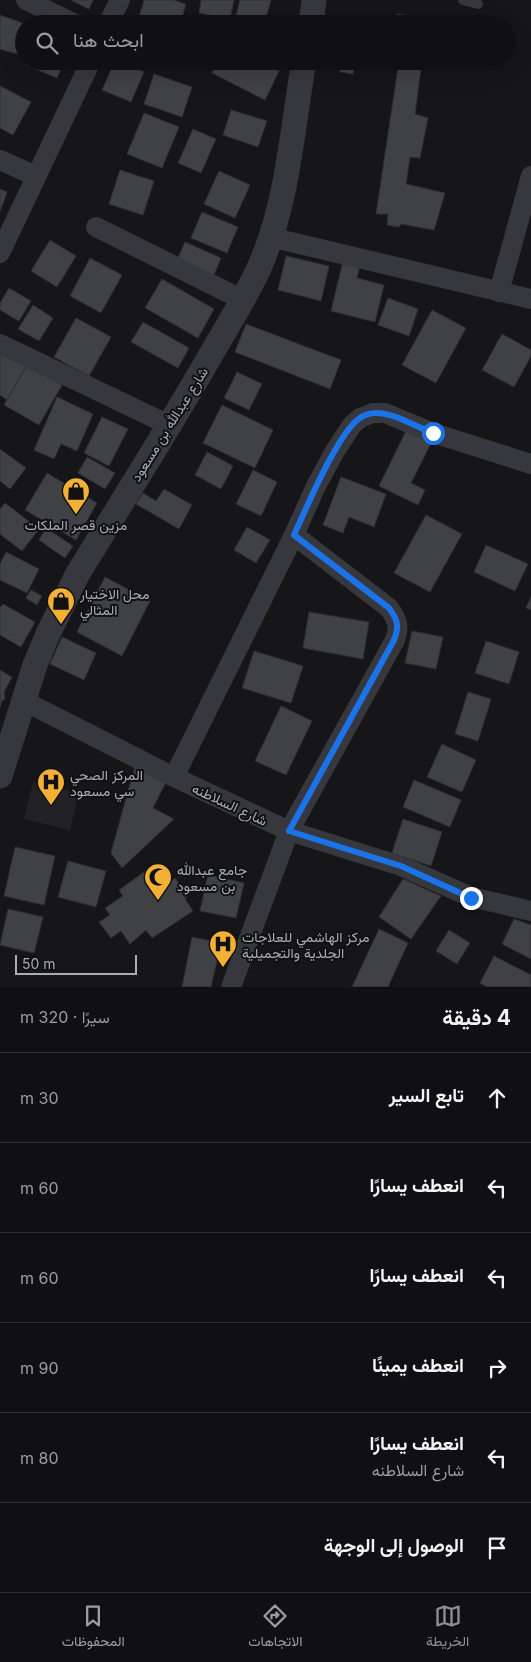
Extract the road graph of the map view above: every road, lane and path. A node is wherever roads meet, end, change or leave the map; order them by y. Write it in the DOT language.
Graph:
graph roads {
  1 [pos="26,0"];
  2 [pos="120,0"];
  3 [pos="314,0"];
  4 [pos="463,0"];
  5 [pos="478,4"];
  6 [pos="57,15"];
  7 [pos="112,15"];
  8 [pos="312,15"];
  9 [pos="87,70"];
  10 [pos="303,70"];
  11 [pos="0,160"];
  12 [pos="36,176"];
  13 [pos="531,176"];
  14 [pos="96,227"];
  15 [pos="270,237"];
  16 [pos="0,253"];
  17 [pos="499,292"];
  18 [pos="242,300"];
  19 [pos="531,300"];
  20 [pos="0,344"];
  21 [pos="169,425"];
  22 [pos="531,464"];
  23 [pos="294,535"];
  24 [pos="24,701"];
  25 [pos="0,776"];
  26 [pos="174,777"];
  27 [pos="289,831"];
  28 [pos="531,911"];
  29 [pos="231,987"];
  1 -- 6 [label="street"];
  2 -- 7 [label="street"];
  3 -- 8 [label="street"];
  4 -- 5 [label="lane"];
  9 -- 12 [label="street"];
  10 -- 15 [label="street, شارع عبدالله بن مسعود"];
  11 -- 12 [label="street"];
  12 -- 16 [label="street"];
  13 -- 17 [label="street"];
  14 -- 18 [label="street"];
  15 -- 17 [label="street"];
  15 -- 18 [label="street, شارع عبدالله بن مسعود"];
  17 -- 19 [label="street"];
  18 -- 21 [label="street, شارع عبدالله بن مسعود"];
  20 -- 21 [label="street"];
  21 -- 24 [label="street, شارع عبدالله بن مسعود"];
  22 -- 23 [label="street"];
  23 -- 26 [label="street"];
  23 -- 27 [label="street"];
  24 -- 25 [label="street, شارع عبدالله بن مسعود"];
  24 -- 26 [label="street, شارع السلاطنه"];
  26 -- 27 [label="street, شارع السلاطنه"];
  27 -- 28 [label="street, شارع السلاطنه"];
  27 -- 29 [label="street"];
}
